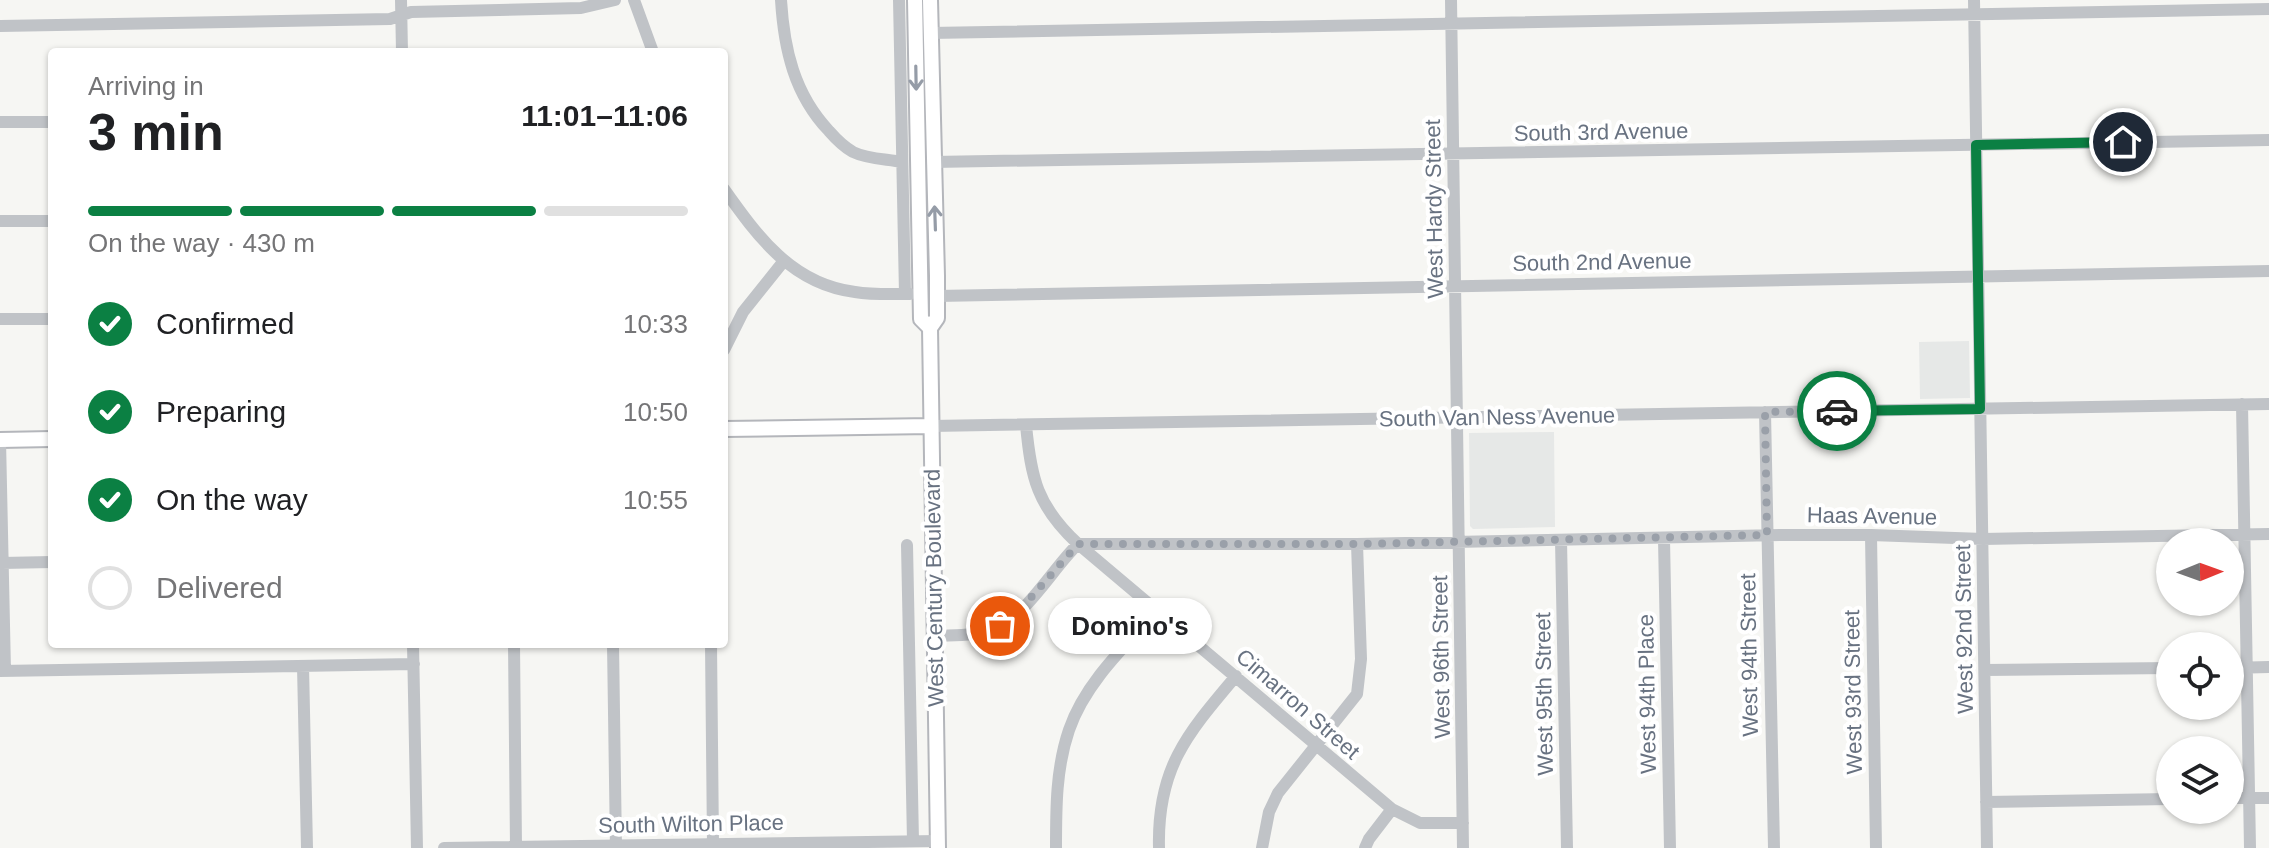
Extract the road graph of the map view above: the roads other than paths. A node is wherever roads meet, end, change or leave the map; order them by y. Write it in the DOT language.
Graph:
graph roads {
  1 [pos="401,0"];
  2 [pos="615,0"];
  3 [pos="634,0"];
  4 [pos="781,0"];
  5 [pos="899,0"];
  6 [pos="915,0"];
  7 [pos="930,0"];
  8 [pos="1451,0"];
  9 [pos="1974,0"];
  10 [pos="2269,9"];
  11 [pos="1974,14"];
  12 [pos="401,15"];
  13 [pos="1452,23"];
  14 [pos="0,26"];
  15 [pos="930,33"];
  16 [pos="402,48"];
  17 [pos="652,48"];
  18 [pos="0,122"];
  19 [pos="48,122"];
  20 [pos="2269,140"];
  21 [pos="1976,145"];
  22 [pos="1453,154"];
  23 [pos="902,162"];
  24 [pos="933,162"];
  25 [pos="728,195"];
  26 [pos="0,221"];
  27 [pos="48,221"];
  28 [pos="783,262"];
  29 [pos="2269,271"];
  30 [pos="1978,276"];
  31 [pos="1455,285"];
  32 [pos="912,294"];
  33 [pos="937,296"];
  34 [pos="0,319"];
  35 [pos="48,319"];
  36 [pos="930,328"];
  37 [pos="728,334"];
  38 [pos="2242,404"];
  39 [pos="2269,404"];
  40 [pos="1980,409"];
  41 [pos="1765,412"];
  42 [pos="1457,418"];
  43 [pos="1026,425"];
  44 [pos="931,426"];
  45 [pos="728,429"];
  46 [pos="48,439"];
  47 [pos="0,440"];
  48 [pos="2244,528"];
  49 [pos="2269,534"];
  50 [pos="1767,535"];
  51 [pos="1871,535"];
  52 [pos="2244,535"];
  53 [pos="2156,536"];
  54 [pos="1664,539"];
  55 [pos="1983,539"];
  56 [pos="1561,540"];
  57 [pos="1460,543"];
  58 [pos="1078,544"];
  59 [pos="1357,544"];
  60 [pos="907,545"];
  61 [pos="48,562"];
  62 [pos="2,563"];
  63 [pos="1158,610"];
  64 [pos="934,636"];
  65 [pos="413,648"];
  66 [pos="514,648"];
  67 [pos="613,648"];
  68 [pos="711,648"];
  69 [pos="414,664"];
  70 [pos="303,666"];
  71 [pos="2269,667"];
  72 [pos="2156,668"];
  73 [pos="2247,668"];
  74 [pos="1985,670"];
  75 [pos="2,671"];
  76 [pos="1236,676"];
  77 [pos="1315,747"];
  78 [pos="2244,798"];
  79 [pos="2249,798"];
  80 [pos="2269,798"];
  81 [pos="2156,799"];
  82 [pos="1986,802"];
  83 [pos="1392,809"];
  84 [pos="1463,823"];
  85 [pos="913,841"];
  86 [pos="713,844"];
  87 [pos="938,844"];
  88 [pos="516,847"];
  89 [pos="616,847"];
  90 [pos="307,848"];
  91 [pos="417,848"];
  92 [pos="444,848"];
  93 [pos="1056,848"];
  94 [pos="1159,848"];
  95 [pos="1262,848"];
  96 [pos="1365,848"];
  97 [pos="1463,848"];
  98 [pos="1567,848"];
  99 [pos="1670,848"];
  100 [pos="1774,848"];
  101 [pos="1876,848"];
  102 [pos="1987,848"];
  103 [pos="2250,848"];
  1 -- 12 [label="street"];
  2 -- 12 [label="street"];
  3 -- 17 [label="street"];
  4 -- 23 [label="street"];
  5 -- 23 [label="street, West Century Boulevard"];
  6 -- 32 [label="main road, West Century Boulevard, one-way"];
  7 -- 15 [label="main road, West Century Boulevard"];
  8 -- 13 [label="street, West Hardy Street"];
  9 -- 11 [label="street, West 92nd Street"];
  10 -- 11 [label="street"];
  11 -- 13 [label="street"];
  11 -- 21 [label="street, West 92nd Street"];
  12 -- 14 [label="street"];
  12 -- 16 [label="street"];
  13 -- 15 [label="street"];
  13 -- 22 [label="street, West Hardy Street"];
  15 -- 24 [label="main road, West Century Boulevard"];
  18 -- 19 [label="street"];
  20 -- 21 [label="street, South 3rd Avenue"];
  21 -- 22 [label="street, South 3rd Avenue"];
  21 -- 30 [label="street, West 92nd Street"];
  22 -- 24 [label="street, South 3rd Avenue"];
  22 -- 31 [label="street, West Hardy Street"];
  23 -- 32 [label="street, West Century Boulevard"];
  33 -- 24 [label="main road, West Century Boulevard, one-way"];
  25 -- 28 [label="street"];
  26 -- 27 [label="street"];
  28 -- 32 [label="street"];
  28 -- 37 [label="street"];
  29 -- 30 [label="street, South 2nd Avenue"];
  30 -- 31 [label="street, South 2nd Avenue"];
  30 -- 40 [label="street, West 92nd Street"];
  31 -- 33 [label="street, South 2nd Avenue"];
  31 -- 42 [label="street, West Hardy Street"];
  32 -- 36 [label="main road, West Century Boulevard"];
  33 -- 36 [label="main road, West Century Boulevard"];
  34 -- 35 [label="street"];
  36 -- 44 [label="main road, West Century Boulevard"];
  38 -- 39 [label="street, South Van Ness Avenue"];
  38 -- 40 [label="street, South Van Ness Avenue"];
  38 -- 48 [label="street"];
  40 -- 41 [label="street, South Van Ness Avenue"];
  40 -- 55 [label="street, West 92nd Street"];
  41 -- 42 [label="street, South Van Ness Avenue"];
  41 -- 50 [label="street, West 94th Street"];
  42 -- 43 [label="street, South Van Ness Avenue"];
  42 -- 57 [label="street, West 96th Street"];
  43 -- 44 [label="street, South Van Ness Avenue"];
  43 -- 58 [label="street, Cimarron Street"];
  44 -- 45 [label="main road, South Van Ness Avenue"];
  44 -- 64 [label="main road, West Century Boulevard"];
  46 -- 47 [label="main road"];
  47 -- 62 [label="street"];
  49 -- 52 [label="street, Haas Avenue"];
  50 -- 51 [label="street, Haas Avenue"];
  50 -- 54 [label="street, Haas Avenue"];
  50 -- 100 [label="street, West 94th Street"];
  51 -- 55 [label="street, Haas Avenue"];
  51 -- 101 [label="street, West 93rd Street"];
  52 -- 73 [label="street"];
  53 -- 55 [label="street, Haas Avenue"];
  54 -- 56 [label="street, Haas Avenue"];
  54 -- 99 [label="street, West 94th Place"];
  55 -- 74 [label="street, West 92nd Street"];
  56 -- 57 [label="street, Haas Avenue"];
  56 -- 98 [label="street, West 95th Street"];
  57 -- 59 [label="street, Haas Avenue"];
  57 -- 84 [label="street, West 96th Street"];
  58 -- 59 [label="street, Haas Avenue"];
  58 -- 63 [label="street, Cimarron Street"];
  58 -- 64 [label="street"];
  59 -- 77 [label="street"];
  60 -- 85 [label="street, West Century Boulevard"];
  61 -- 62 [label="street"];
  62 -- 75 [label="street"];
  63 -- 76 [label="street, Cimarron Street"];
  63 -- 93 [label="street"];
  64 -- 87 [label="main road, West Century Boulevard"];
  65 -- 69 [label="street"];
  66 -- 88 [label="street"];
  67 -- 89 [label="street"];
  68 -- 86 [label="street"];
  69 -- 70 [label="street"];
  69 -- 91 [label="street"];
  70 -- 75 [label="street"];
  70 -- 90 [label="street"];
  71 -- 73 [label="street"];
  72 -- 74 [label="street"];
  73 -- 79 [label="street"];
  74 -- 82 [label="street, West 92nd Street"];
  76 -- 77 [label="street, Cimarron Street"];
  76 -- 94 [label="street"];
  77 -- 83 [label="street, Cimarron Street"];
  77 -- 95 [label="street"];
  78 -- 79 [label="street"];
  79 -- 80 [label="street"];
  79 -- 103 [label="street"];
  81 -- 82 [label="street"];
  82 -- 102 [label="street, West 92nd Street"];
  83 -- 84 [label="street, Cimarron Street"];
  83 -- 96 [label="street"];
  84 -- 97 [label="street, West 96th Street"];
  85 -- 86 [label="street, South Wilton Place"];
  85 -- 87 [label="street, South Wilton Place"];
  86 -- 89 [label="street, South Wilton Place"];
  88 -- 89 [label="street, South Wilton Place"];
  88 -- 92 [label="street, South Wilton Place"];
}
